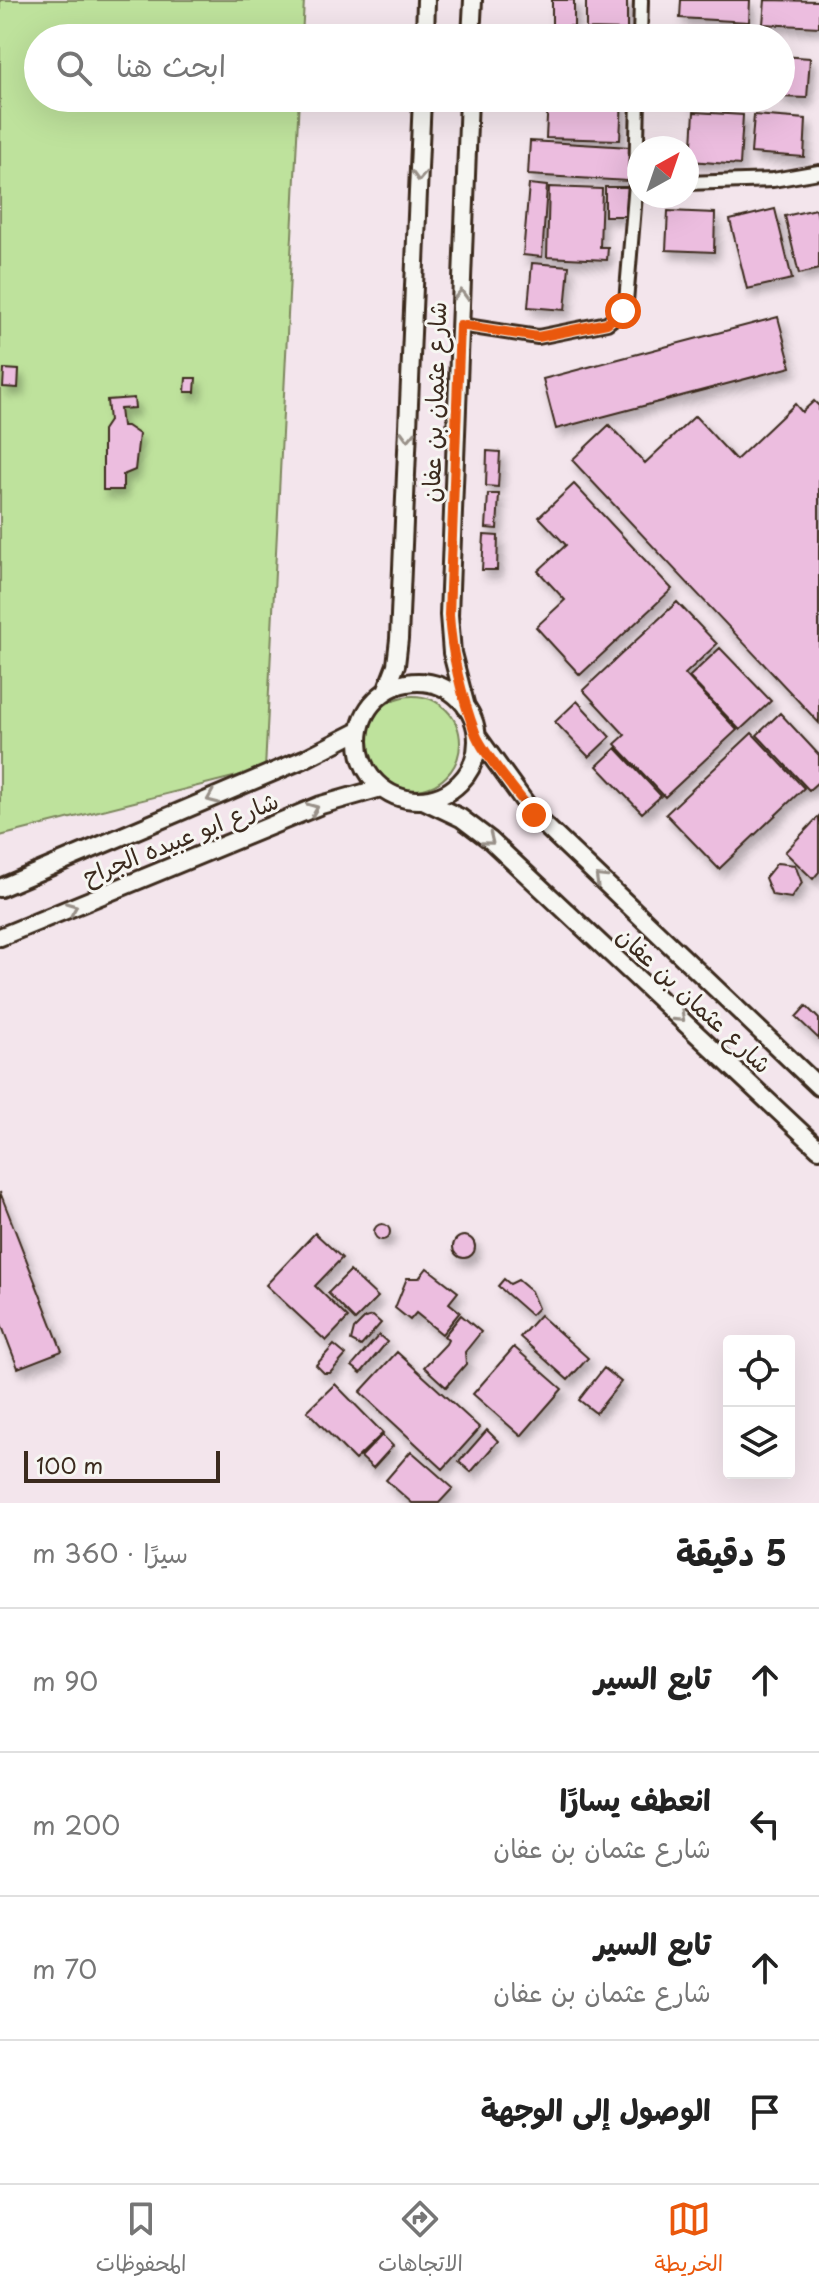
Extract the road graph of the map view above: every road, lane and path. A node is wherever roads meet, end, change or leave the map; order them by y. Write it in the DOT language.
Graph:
graph roads {
  1 [pos="426,0"];
  2 [pos="473,0"];
  3 [pos="641,0"];
  4 [pos="425,24"];
  5 [pos="472,24"];
  6 [pos="640,24"];
  7 [pos="421,112"];
  8 [pos="468,112"];
  9 [pos="638,112"];
  10 [pos="638,136"];
  11 [pos="819,172"];
  12 [pos="699,183"];
  13 [pos="635,208"];
  14 [pos="460,325"];
  15 [pos="386,691"];
  16 [pos="466,707"];
  17 [pos="359,731"];
  18 [pos="477,736"];
  19 [pos="381,788"];
  20 [pos="423,800"];
  21 [pos="0,888"];
  22 [pos="0,937"];
  23 [pos="819,1087"];
  24 [pos="819,1149"];
  1 -- 4 [label="main road"];
  2 -- 5 [label="main road"];
  3 -- 6 [label="street"];
  7 -- 15 [label="main road, شارع عثمان بن عفان, one-way"];
  14 -- 8 [label="main road, شارع عثمان بن عفان, one-way"];
  9 -- 10 [label="street"];
  11 -- 12 [label="street"];
  13 -- 14 [label="street"];
  14 -- 16 [label="main road, شارع عثمان بن عفان"];
  15 -- 16 [label="main road"];
  15 -- 17 [label="main road"];
  16 -- 18 [label="main road"];
  17 -- 19 [label="main road"];
  17 -- 21 [label="main road, شارع ابو عبيده الجراح, one-way"];
  18 -- 20 [label="main road"];
  23 -- 18 [label="main road, شارع عثمان بن عفان, one-way"];
  19 -- 20 [label="main road"];
  22 -- 19 [label="main road, شارع ابو عبيده الجراح, one-way"];
  20 -- 24 [label="main road, شارع عثمان بن عفان, one-way"];
}
